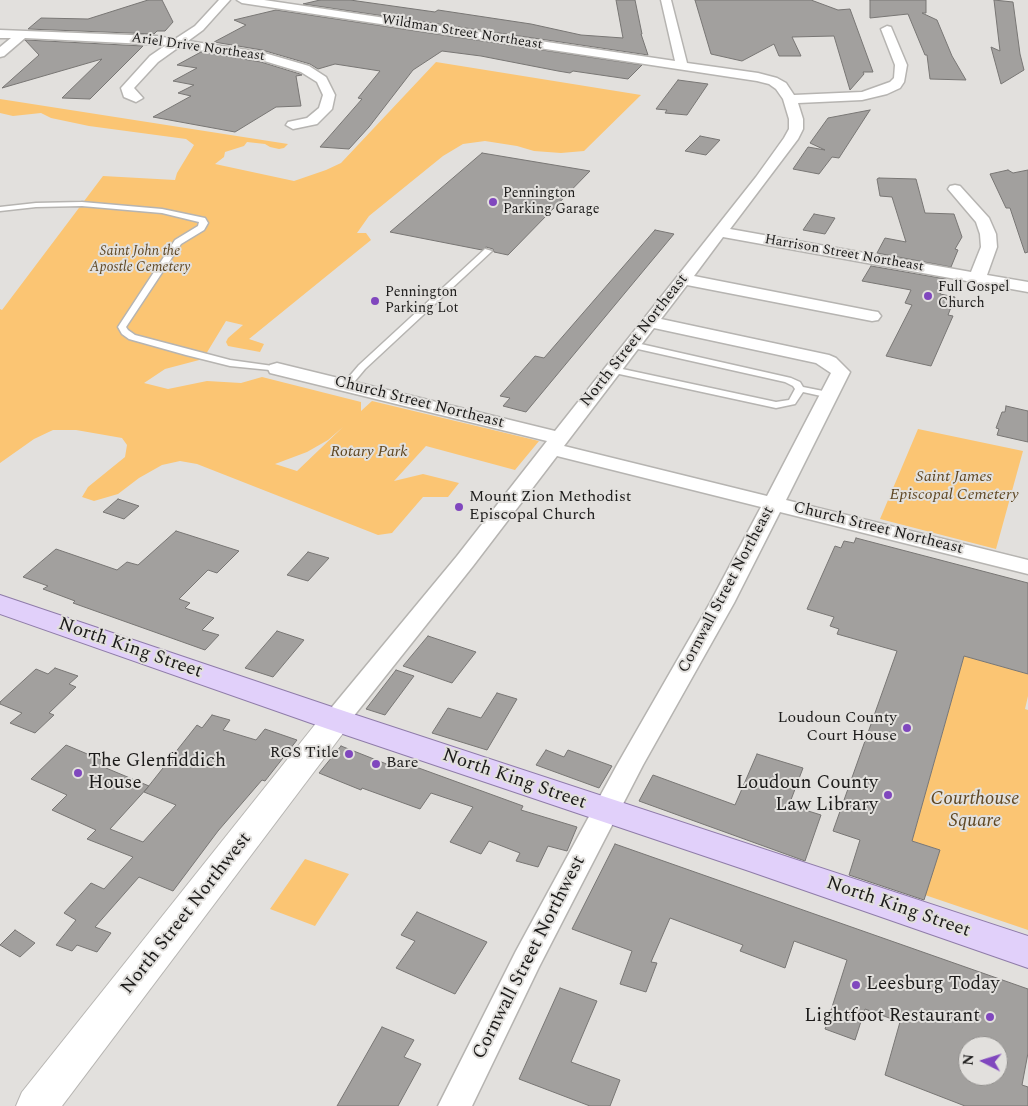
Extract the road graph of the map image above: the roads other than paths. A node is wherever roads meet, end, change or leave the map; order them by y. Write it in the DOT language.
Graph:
graph roads {
  1 [pos="225,0"];
  2 [pos="242,0"];
  3 [pos="666,0"];
  4 [pos="887,29"];
  5 [pos="0,34"];
  6 [pos="23,34"];
  7 [pos="178,43"];
  8 [pos="0,53"];
  9 [pos="682,66"];
  10 [pos="136,98"];
  11 [pos="790,99"];
  12 [pos="293,125"];
  13 [pos="955,189"];
  14 [pos="0,209"];
  15 [pos="719,232"];
  16 [pos="488,251"];
  17 [pos="684,278"];
  18 [pos="978,278"];
  19 [pos="1028,288"];
  20 [pos="872,316"];
  21 [pos="650,322"];
  22 [pos="632,345"];
  23 [pos="276,369"];
  24 [pos="613,370"];
  25 [pos="347,385"];
  26 [pos="800,389"];
  27 [pos="830,395"];
  28 [pos="556,444"];
  29 [pos="774,502"];
  30 [pos="1028,567"];
  31 [pos="0,604"];
  32 [pos="336,720"];
  33 [pos="607,811"];
  34 [pos="1028,952"];
  35 [pos="37,1106"];
  36 [pos="456,1106"];
  1 -- 7 [label="street"];
  2 -- 9 [label="street, Wildman Street Northeast"];
  3 -- 9 [label="street"];
  4 -- 11 [label="street"];
  5 -- 6 [label="street, Ariel Drive Northeast"];
  6 -- 7 [label="street, Ariel Drive Northeast"];
  6 -- 8 [label="street"];
  7 -- 10 [label="street"];
  7 -- 12 [label="street, Ariel Drive Northeast"];
  9 -- 11 [label="street"];
  11 -- 15 [label="street, North Street Northeast"];
  13 -- 18 [label="street"];
  14 -- 23 [label="lane"];
  15 -- 17 [label="street, North Street Northeast"];
  15 -- 18 [label="street, Harrison Street Northeast"];
  16 -- 25 [label="lane"];
  17 -- 20 [label="street"];
  17 -- 21 [label="street, North Street Northeast"];
  18 -- 19 [label="street, Harrison Street Northeast"];
  21 -- 22 [label="street, North Street Northeast"];
  21 -- 27 [label="street, Cornwall Street Northeast"];
  22 -- 24 [label="street, North Street Northeast"];
  22 -- 26 [label="lane"];
  23 -- 25 [label="street, Church Street Northeast"];
  24 -- 26 [label="lane"];
  24 -- 28 [label="street, North Street Northeast"];
  25 -- 28 [label="street, Church Street Northeast"];
  26 -- 27 [label="lane"];
  27 -- 29 [label="street, Cornwall Street Northeast"];
  28 -- 29 [label="street, Church Street Northeast"];
  28 -- 32 [label="street, North Street Northeast"];
  29 -- 30 [label="street, Church Street Northeast"];
  29 -- 33 [label="street, Cornwall Street Northeast"];
  31 -- 32 [label="main road, North King Street"];
  32 -- 33 [label="main road, North King Street"];
  32 -- 35 [label="street, North Street Northwest"];
  33 -- 34 [label="main road, North King Street"];
  33 -- 36 [label="street, Cornwall Street Northwest"];
}
